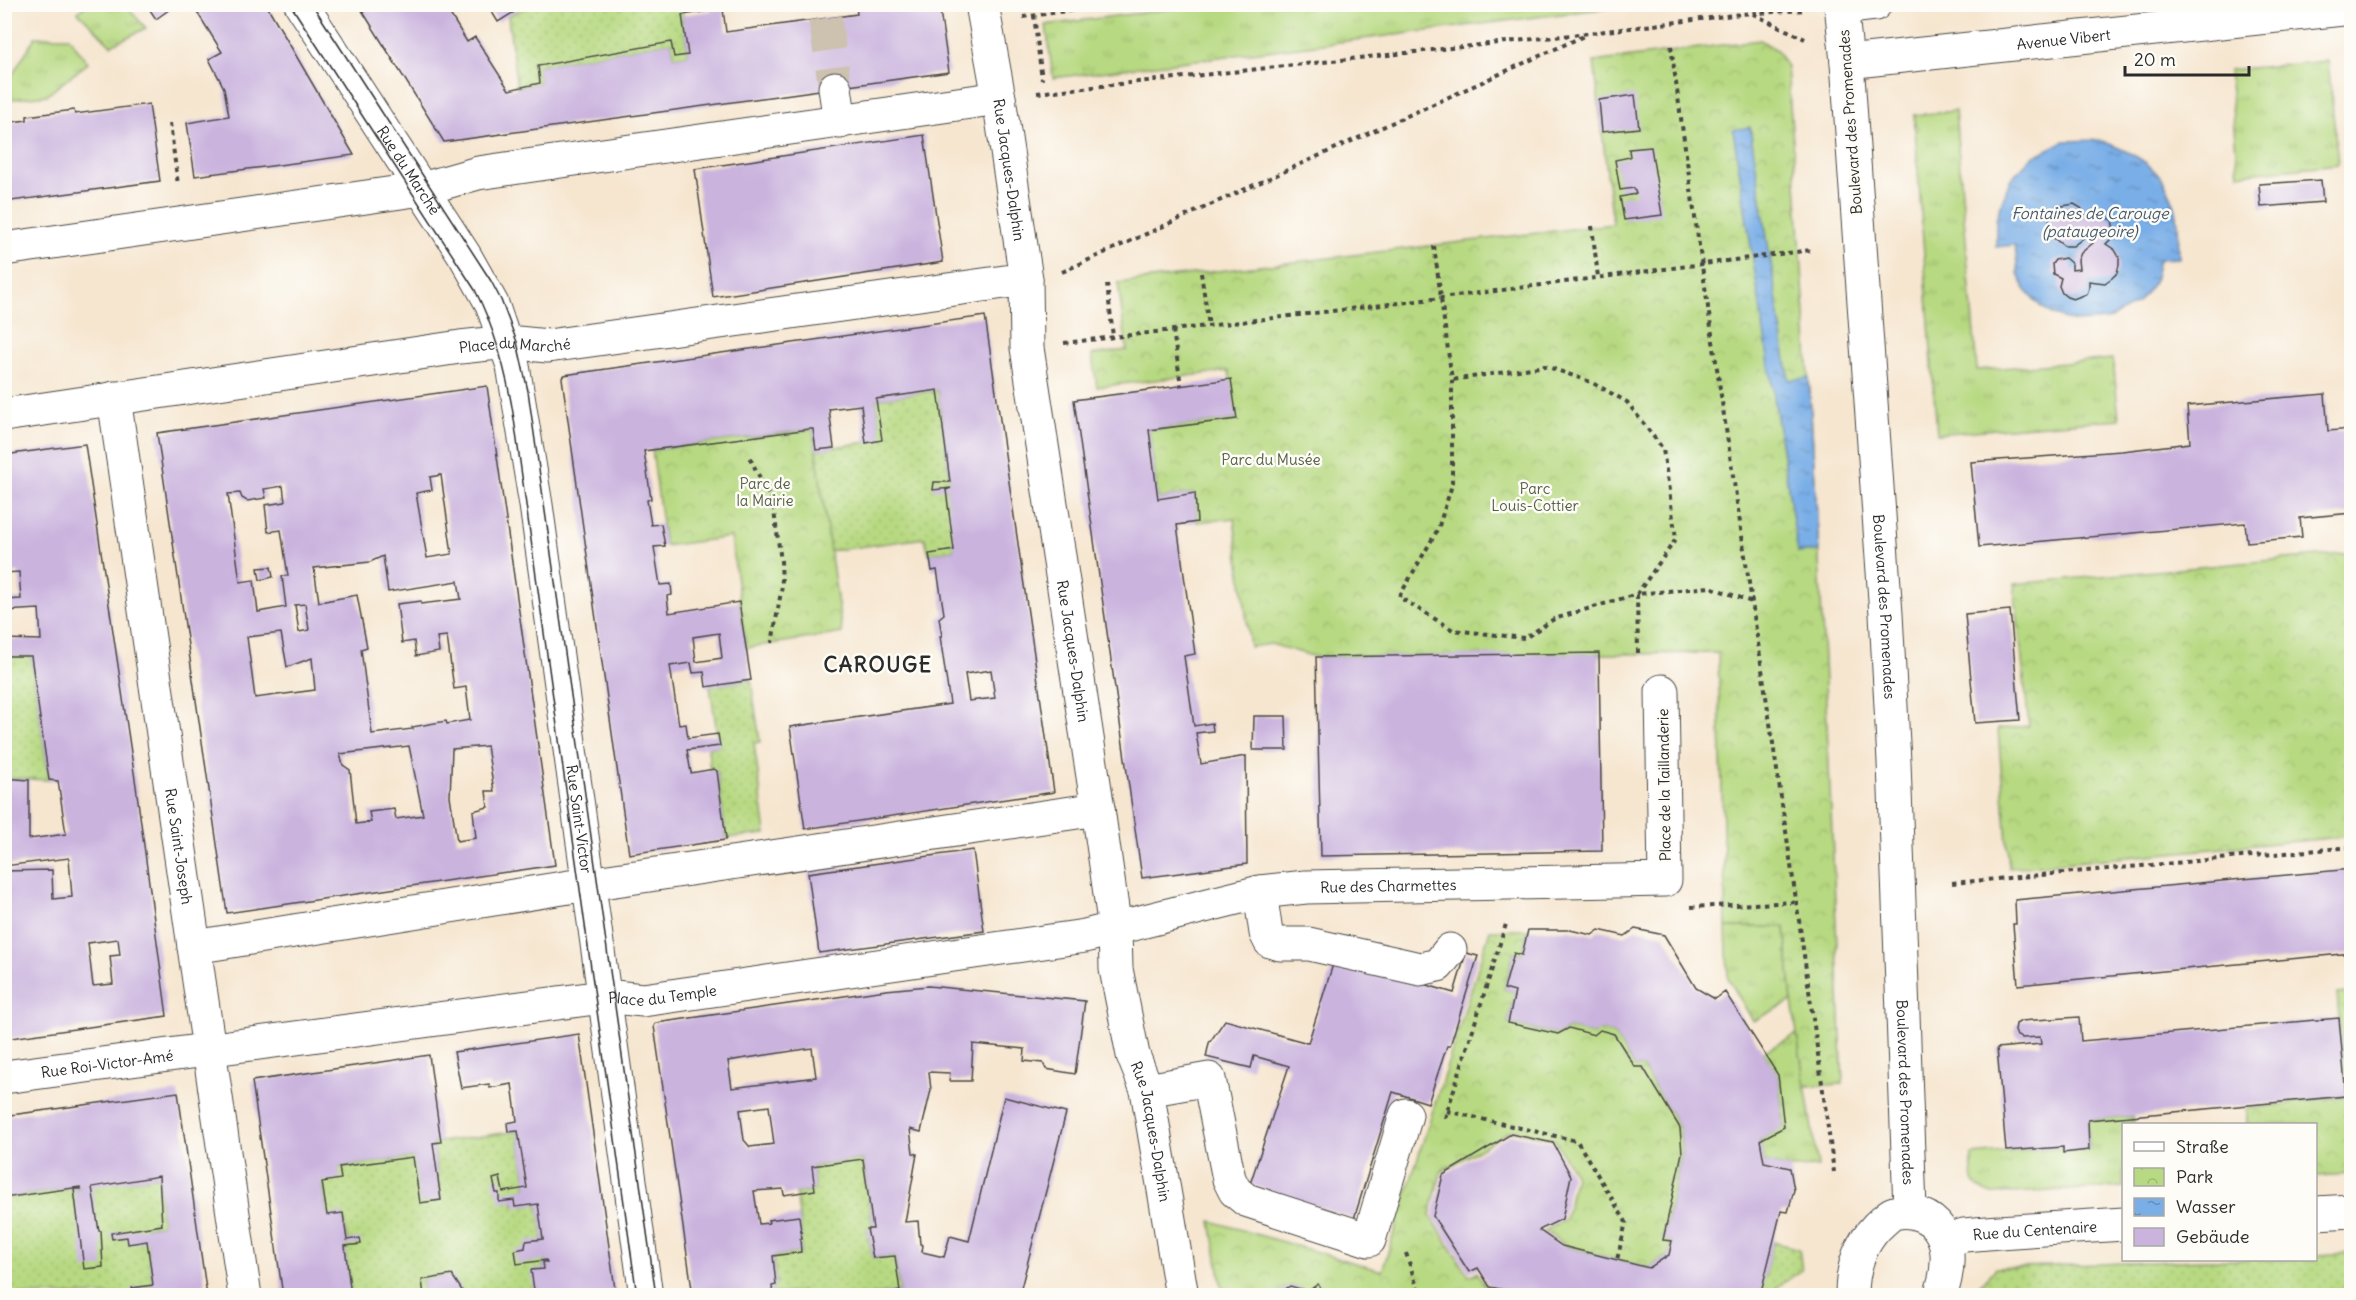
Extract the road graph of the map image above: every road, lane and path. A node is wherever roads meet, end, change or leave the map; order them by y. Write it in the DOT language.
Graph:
graph roads {
  1 [pos="301,4"];
  2 [pos="1118,4"];
  3 [pos="1875,4"];
  4 [pos="1841,6"];
  5 [pos="2352,8"];
  6 [pos="984,13"];
  7 [pos="1752,13"];
  8 [pos="1034,15"];
  9 [pos="1590,33"];
  10 [pos="1671,46"];
  11 [pos="1846,62"];
  12 [pos="1042,80"];
  13 [pos="835,88"];
  14 [pos="1015,96"];
  15 [pos="840,122"];
  16 [pos="170,123"];
  17 [pos="179,189"];
  18 [pos="422,189"];
  19 [pos="1592,226"];
  20 [pos="1434,246"];
  21 [pos="4,249"];
  22 [pos="1811,250"];
  23 [pos="1701,264"];
  24 [pos="1201,273"];
  25 [pos="1058,274"];
  26 [pos="1598,277"];
  27 [pos="1026,279"];
  28 [pos="1107,284"];
  29 [pos="1441,298"];
  30 [pos="1209,326"];
  31 [pos="1173,330"];
  32 [pos="1113,337"];
  33 [pos="507,342"];
  34 [pos="1027,348"];
  35 [pos="1452,380"];
  36 [pos="1181,386"];
  37 [pos="114,398"];
  38 [pos="4,415"];
  39 [pos="750,458"];
  40 [pos="1637,594"];
  41 [pos="1752,602"];
  42 [pos="772,643"];
  43 [pos="1638,653"];
  44 [pos="1662,691"];
  45 [pos="1098,809"];
  46 [pos="2352,847"];
  47 [pos="1665,880"];
  48 [pos="1519,883"];
  49 [pos="1952,883"];
  50 [pos="588,884"];
  51 [pos="1260,892"];
  52 [pos="1798,902"];
  53 [pos="1115,929"];
  54 [pos="194,947"];
  55 [pos="1450,950"];
  56 [pos="604,998"];
  57 [pos="208,1051"];
  58 [pos="4,1077"];
  59 [pos="1147,1090"];
  60 [pos="1447,1111"];
  61 [pos="1407,1115"];
  62 [pos="1444,1123"];
  63 [pos="1834,1172"];
  64 [pos="1910,1210"];
  65 [pos="2352,1211"];
  66 [pos="2317,1213"];
  67 [pos="2122,1224"];
  68 [pos="1946,1241"];
  69 [pos="1404,1248"];
  70 [pos="1617,1260"];
  71 [pos="245,1296"];
  72 [pos="646,1296"];
  73 [pos="1182,1296"];
  74 [pos="1420,1296"];
  75 [pos="1852,1296"];
  76 [pos="1940,1296"];
  1 -- 18 [label="street, Rue du Marché"];
  2 -- 8 [label="path"];
  3 -- 4 [label="street"];
  4 -- 7 [label="path"];
  4 -- 11 [label="street, Boulevard des Promenades"];
  5 -- 11 [label="street, Avenue Vibert"];
  6 -- 8 [label="path"];
  6 -- 14 [label="street, Rue Jacques-Dalphin"];
  7 -- 9 [label="path"];
  7 -- 11 [label="path"];
  8 -- 12 [label="path"];
  9 -- 14 [label="path"];
  9 -- 25 [label="path"];
  10 -- 23 [label="path"];
  11 -- 64 [label="street, Boulevard des Promenades"];
  13 -- 15 [label="street"];
  14 -- 15 [label="street"];
  14 -- 27 [label="street, Rue Jacques-Dalphin"];
  15 -- 18 [label="street"];
  16 -- 17 [label="path"];
  18 -- 21 [label="street"];
  18 -- 33 [label="street, Rue du Marché"];
  19 -- 26 [label="path"];
  20 -- 29 [label="path"];
  22 -- 23 [label="path"];
  23 -- 26 [label="path"];
  23 -- 41 [label="path"];
  24 -- 30 [label="path"];
  26 -- 29 [label="path"];
  27 -- 33 [label="street, Place du Marché"];
  27 -- 34 [label="street, Rue Jacques-Dalphin"];
  28 -- 32 [label="path"];
  29 -- 30 [label="path"];
  29 -- 35 [label="path"];
  30 -- 31 [label="path"];
  31 -- 32 [label="path"];
  31 -- 36 [label="path"];
  32 -- 34 [label="path"];
  33 -- 37 [label="street, Place du Marché"];
  33 -- 50 [label="street, Rue Saint-Victor"];
  34 -- 45 [label="street, Rue Jacques-Dalphin"];
  35 -- 40 [label="path"];
  35 -- 40 [label="path"];
  37 -- 38 [label="street, Place du Marché"];
  37 -- 54 [label="street, Rue Saint-Joseph"];
  39 -- 42 [label="path"];
  40 -- 41 [label="path"];
  40 -- 43 [label="path"];
  41 -- 52 [label="path"];
  44 -- 47 [label="street, Place de la Taillanderie"];
  45 -- 50 [label="street"];
  45 -- 53 [label="street, Rue Jacques-Dalphin"];
  46 -- 49 [label="path"];
  47 -- 48 [label="street, Rue des Charmettes"];
  47 -- 52 [label="path"];
  48 -- 51 [label="street, Rue des Charmettes"];
  48 -- 60 [label="path"];
  50 -- 54 [label="street"];
  50 -- 56 [label="street, Rue Saint-Victor"];
  51 -- 53 [label="street, Rue des Charmettes"];
  51 -- 55 [label="street"];
  52 -- 63 [label="path"];
  53 -- 56 [label="street, Place du Temple"];
  53 -- 59 [label="street, Rue Jacques-Dalphin"];
  54 -- 57 [label="street, Rue Saint-Joseph"];
  56 -- 57 [label="street, Place du Temple"];
  56 -- 72 [label="street, Rue Saint-Victor"];
  57 -- 58 [label="street, Rue Roi-Victor-Amé"];
  57 -- 71 [label="street, Rue Saint-Joseph"];
  59 -- 61 [label="street"];
  59 -- 73 [label="street, Rue Jacques-Dalphin"];
  60 -- 62 [label="path"];
  60 -- 70 [label="path"];
  64 -- 68 [label="street"];
  64 -- 75 [label="street"];
  65 -- 66 [label="street"];
  67 -- 68 [label="street, Rue du Centenaire"];
  68 -- 76 [label="street"];
  69 -- 74 [label="path"];
}
